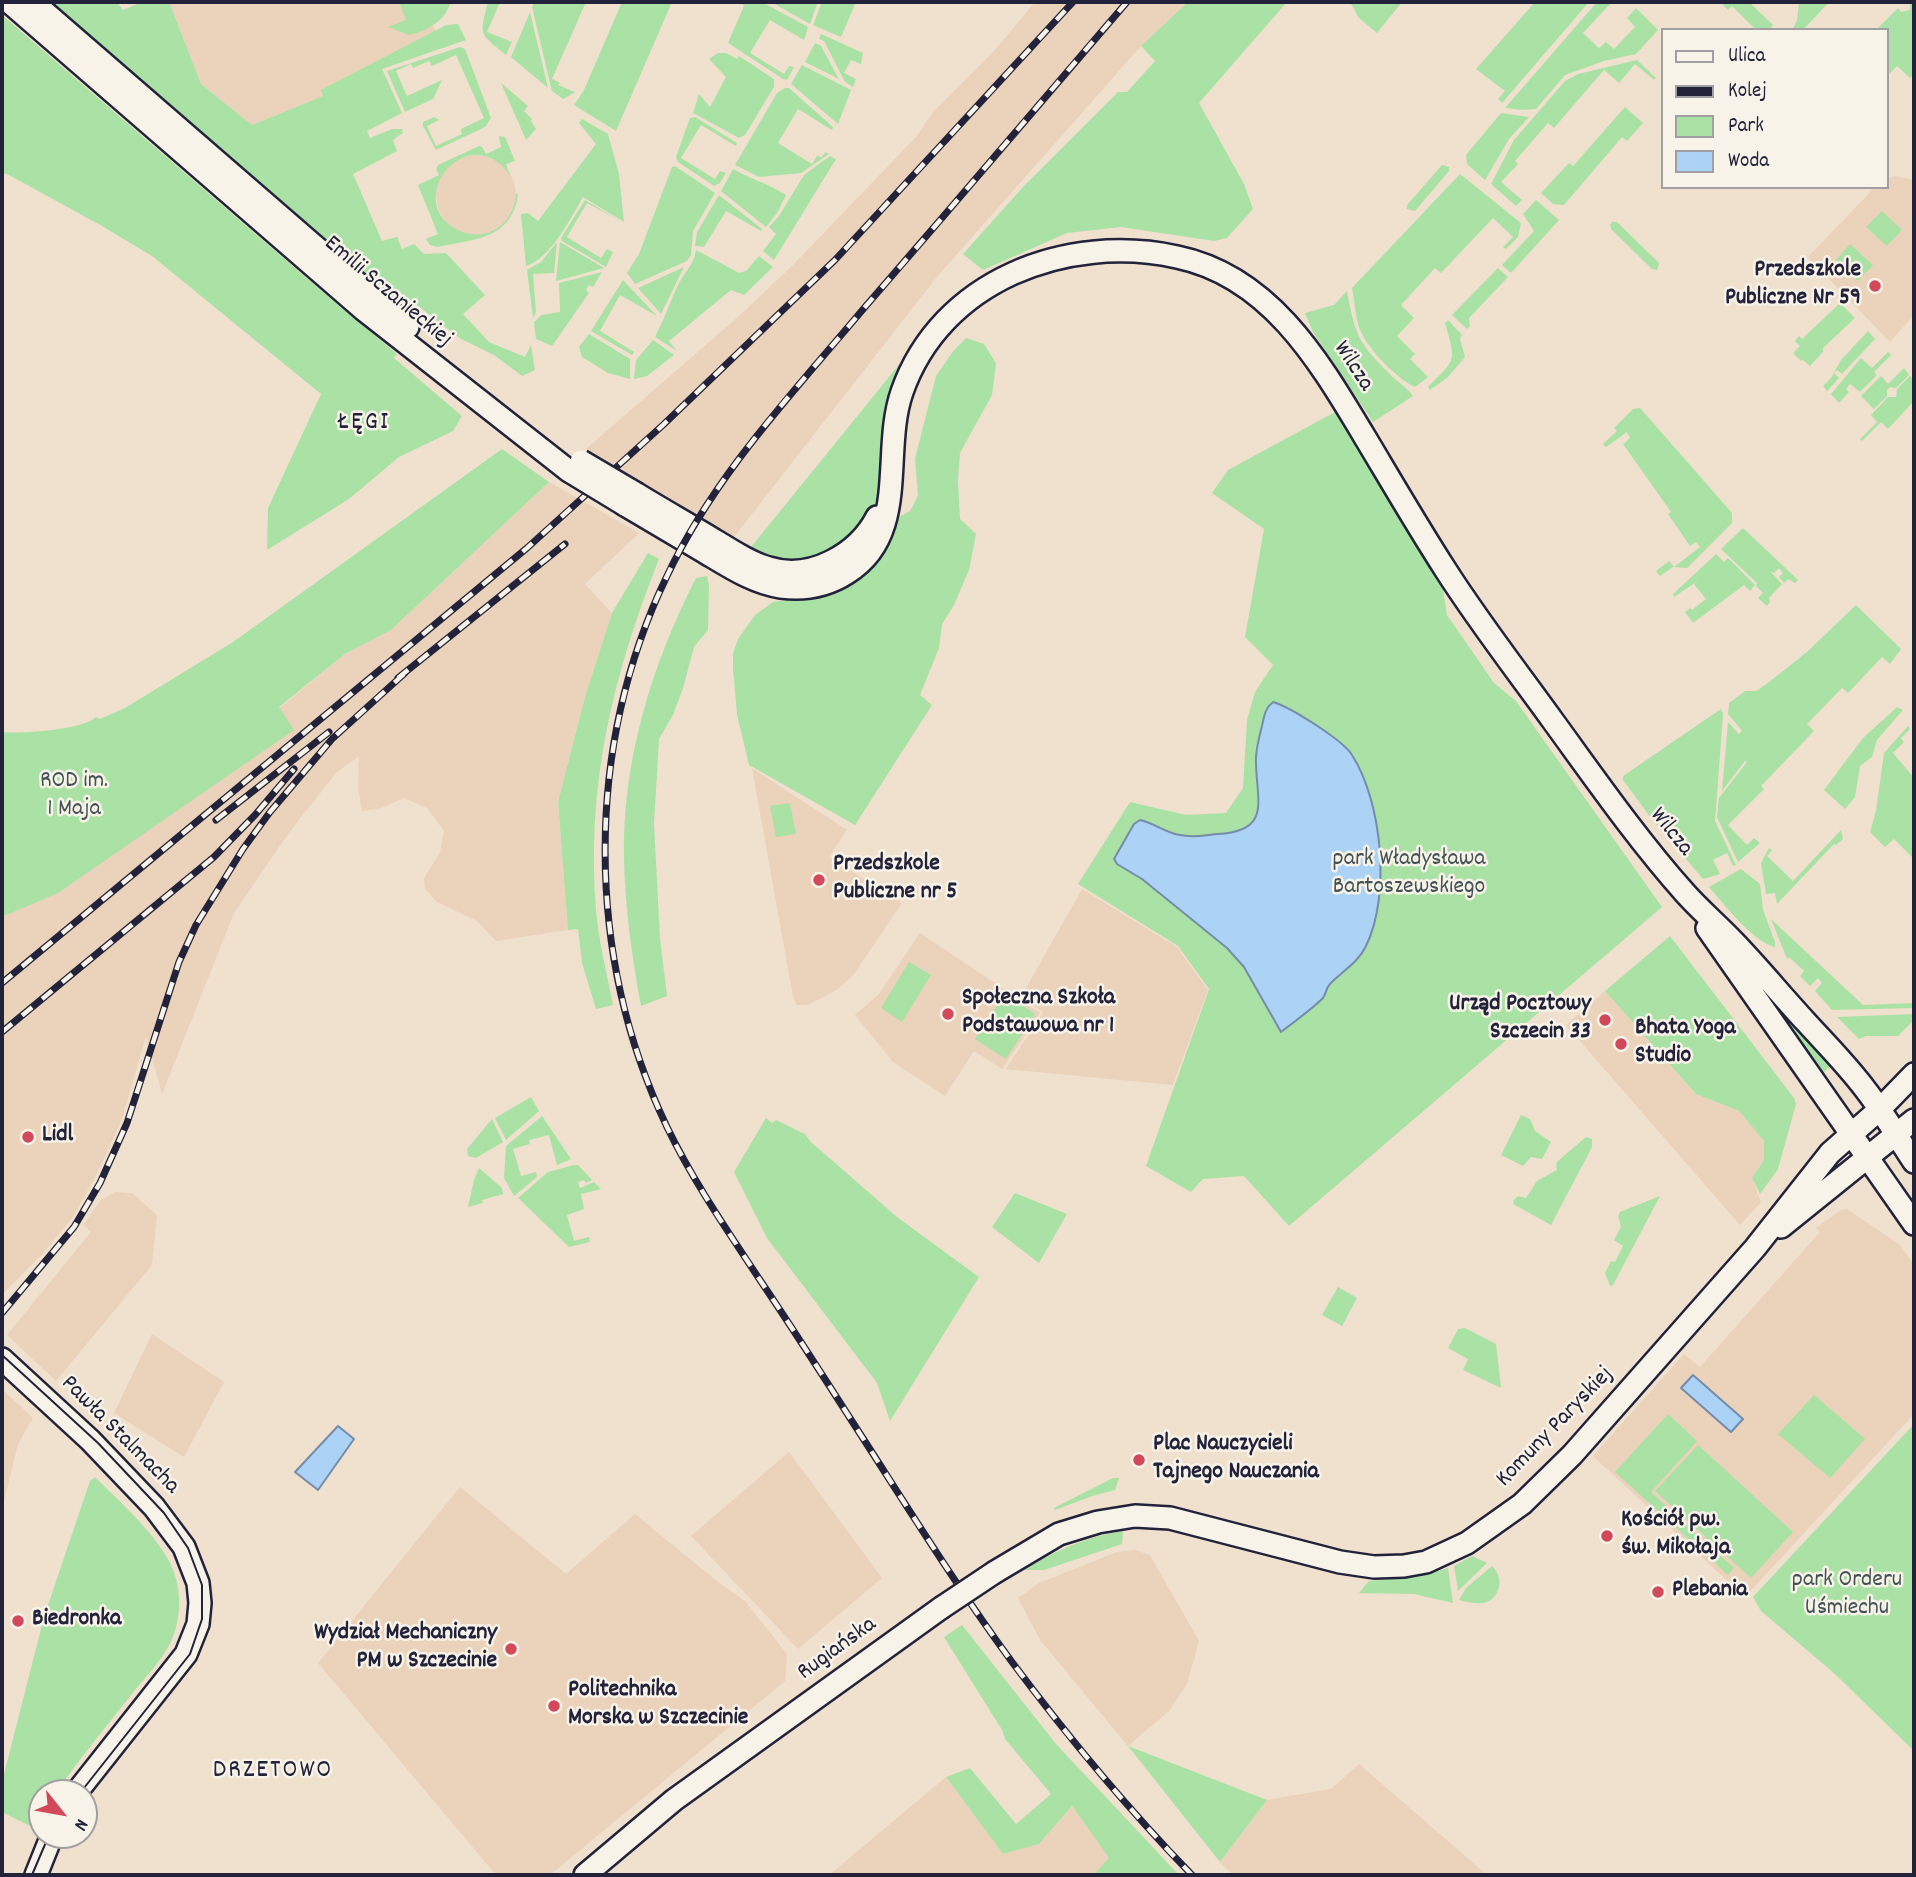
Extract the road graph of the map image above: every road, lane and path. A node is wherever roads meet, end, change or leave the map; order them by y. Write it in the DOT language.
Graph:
graph roads {
  1 [pos="9,2"];
  2 [pos="33,2"];
  3 [pos="575,466"];
  4 [pos="759,573"];
  5 [pos="1688,896"];
  6 [pos="1914,1074"];
  7 [pos="1880,1109"];
  8 [pos="1914,1120"];
  9 [pos="1852,1133"];
  10 [pos="1898,1136"];
  11 [pos="1869,1159"];
  12 [pos="1914,1162"];
  13 [pos="1914,1224"];
  14 [pos="1755,1248"];
  15 [pos="2,1359"];
  16 [pos="1146,1516"];
  17 [pos="87,1779"];
  18 [pos="46,1849"];
  19 [pos="36,1875"];
  20 [pos="585,1875"];
  1 -- 3 [label="street, Emilii Sczanieckiej"];
  2 -- 3 [label="street, Emilii Sczanieckiej"];
  3 -- 4 [label="street, Emilii Sczanieckiej, bridge"];
  4 -- 5 [label="street, Wilcza"];
  5 -- 7 [label="street, Wilcza"];
  5 -- 9 [label="street, Wilcza"];
  6 -- 7 [label="street, Komuny Paryskiej"];
  7 -- 9 [label="street, Komuny Paryskiej"];
  7 -- 10 [label="street, Wilcza"];
  8 -- 10 [label="street, Komuny Paryskiej"];
  9 -- 11 [label="street, Wilcza"];
  9 -- 14 [label="street, Komuny Paryskiej"];
  10 -- 11 [label="street, Komuny Paryskiej"];
  10 -- 12 [label="street, Wilcza"];
  11 -- 13 [label="street, Wilcza"];
  11 -- 14 [label="street, Komuny Paryskiej"];
  14 -- 16 [label="street, Komuny Paryskiej"];
  15 -- 17 [label="street, Pawła Stalmacha"];
  16 -- 20 [label="street, Rugiańska, bridge"];
  18 -- 19 [label="street"];
}
